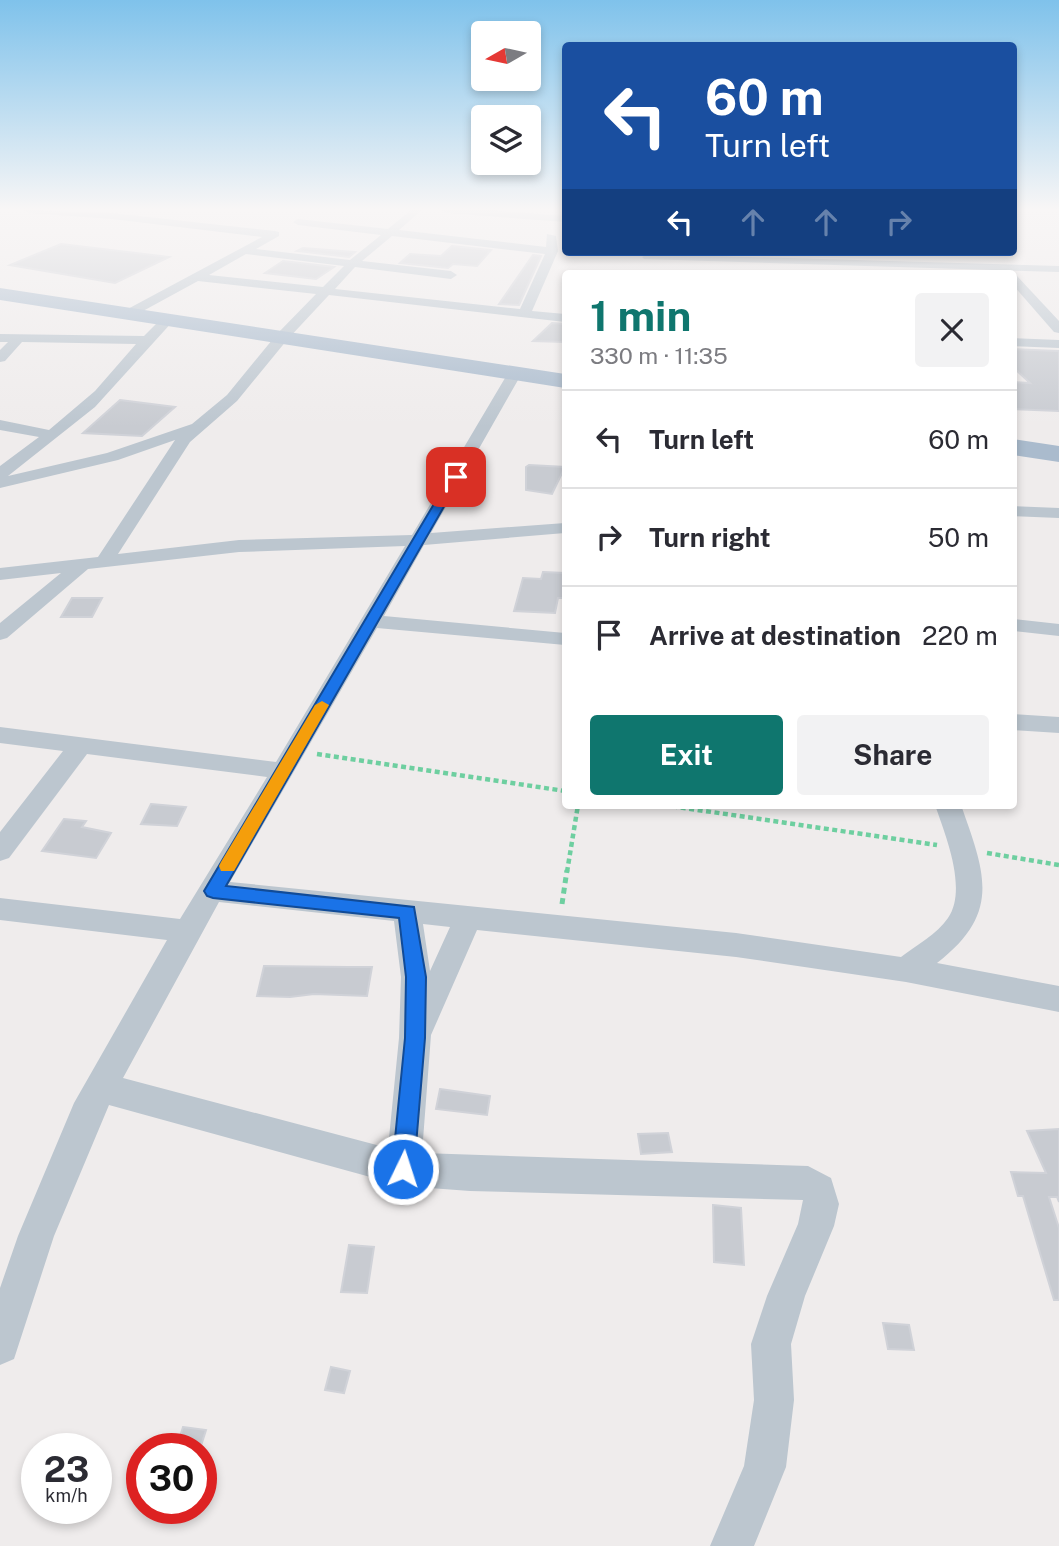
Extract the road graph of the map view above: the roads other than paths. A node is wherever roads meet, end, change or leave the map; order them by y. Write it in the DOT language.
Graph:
graph roads {
  1 [pos="186,282"];
  2 [pos="244,282"];
  3 [pos="336,282"];
  4 [pos="415,282"];
  5 [pos="445,282"];
  6 [pos="538,282"];
  7 [pos="1017,282"];
  8 [pos="439,289"];
  9 [pos="327,293"];
  10 [pos="0,294"];
  11 [pos="1017,299"];
  12 [pos="1033,300"];
  13 [pos="128,314"];
  14 [pos="524,314"];
  15 [pos="562,318"];
  16 [pos="168,320"];
  17 [pos="1058,328"];
  18 [pos="282,337"];
  19 [pos="0,338"];
  20 [pos="19,338"];
  21 [pos="145,340"];
  22 [pos="1017,342"];
  23 [pos="1059,344"];
  24 [pos="0,358"];
  25 [pos="515,373"];
  26 [pos="562,381"];
  27 [pos="0,425"];
  28 [pos="195,427"];
  29 [pos="50,435"];
  30 [pos="1017,448"];
  31 [pos="1059,454"];
  32 [pos="0,474"];
  33 [pos="0,483"];
  34 [pos="1017,511"];
  35 [pos="1059,513"];
  36 [pos="562,528"];
  37 [pos="418,540"];
  38 [pos="103,563"];
  39 [pos="81,566"];
  40 [pos="0,574"];
  41 [pos="371,621"];
  42 [pos="1017,626"];
  43 [pos="1059,631"];
  44 [pos="0,634"];
  45 [pos="562,639"];
  46 [pos="1017,722"];
  47 [pos="1059,725"];
  48 [pos="0,735"];
  49 [pos="81,745"];
  50 [pos="289,761"];
  51 [pos="949,809"];
  52 [pos="0,851"];
  53 [pos="213,891"];
  54 [pos="0,909"];
  55 [pos="407,912"];
  56 [pos="468,918"];
  57 [pos="187,931"];
  58 [pos="906,970"];
  59 [pos="1059,999"];
  60 [pos="415,1038"];
  61 [pos="103,1088"];
  62 [pos="403,1169"];
  63 [pos="0,1345"];
  64 [pos="732,1546"];
  1 -- 13 [label="street"];
  2 -- 9 [label="street"];
  3 -- 9 [label="street"];
  4 -- 8 [label="street"];
  5 -- 8 [label="street"];
  6 -- 14 [label="street"];
  7 -- 12 [label="street"];
  8 -- 9 [label="street"];
  8 -- 14 [label="street"];
  9 -- 18 [label="street"];
  10 -- 13 [label="main road"];
  11 -- 12 [label="street"];
  12 -- 17 [label="street"];
  13 -- 16 [label="main road"];
  14 -- 15 [label="street"];
  16 -- 18 [label="main road"];
  16 -- 21 [label="street"];
  18 -- 25 [label="main road"];
  18 -- 28 [label="street"];
  19 -- 20 [label="street"];
  20 -- 21 [label="street"];
  20 -- 24 [label="street"];
  21 -- 29 [label="street"];
  22 -- 23 [label="street"];
  25 -- 26 [label="main road"];
  25 -- 37 [label="street"];
  27 -- 29 [label="street"];
  28 -- 33 [label="street"];
  28 -- 38 [label="street"];
  29 -- 32 [label="street"];
  30 -- 31 [label="main road"];
  34 -- 35 [label="street"];
  36 -- 37 [label="street"];
  37 -- 38 [label="street"];
  37 -- 41 [label="street"];
  38 -- 39 [label="street"];
  39 -- 40 [label="street"];
  39 -- 44 [label="street"];
  41 -- 45 [label="street"];
  41 -- 50 [label="street"];
  42 -- 43 [label="street"];
  46 -- 47 [label="street"];
  48 -- 49 [label="street"];
  49 -- 50 [label="street"];
  49 -- 52 [label="street"];
  50 -- 53 [label="street"];
  51 -- 58 [label="street"];
  53 -- 55 [label="street"];
  53 -- 57 [label="street"];
  54 -- 57 [label="street"];
  55 -- 56 [label="street"];
  55 -- 60 [label="street"];
  56 -- 58 [label="street"];
  56 -- 60 [label="street"];
  57 -- 61 [label="street"];
  58 -- 59 [label="street"];
  60 -- 62 [label="street"];
  61 -- 62 [label="street"];
  61 -- 63 [label="street"];
  62 -- 64 [label="street"];
}
